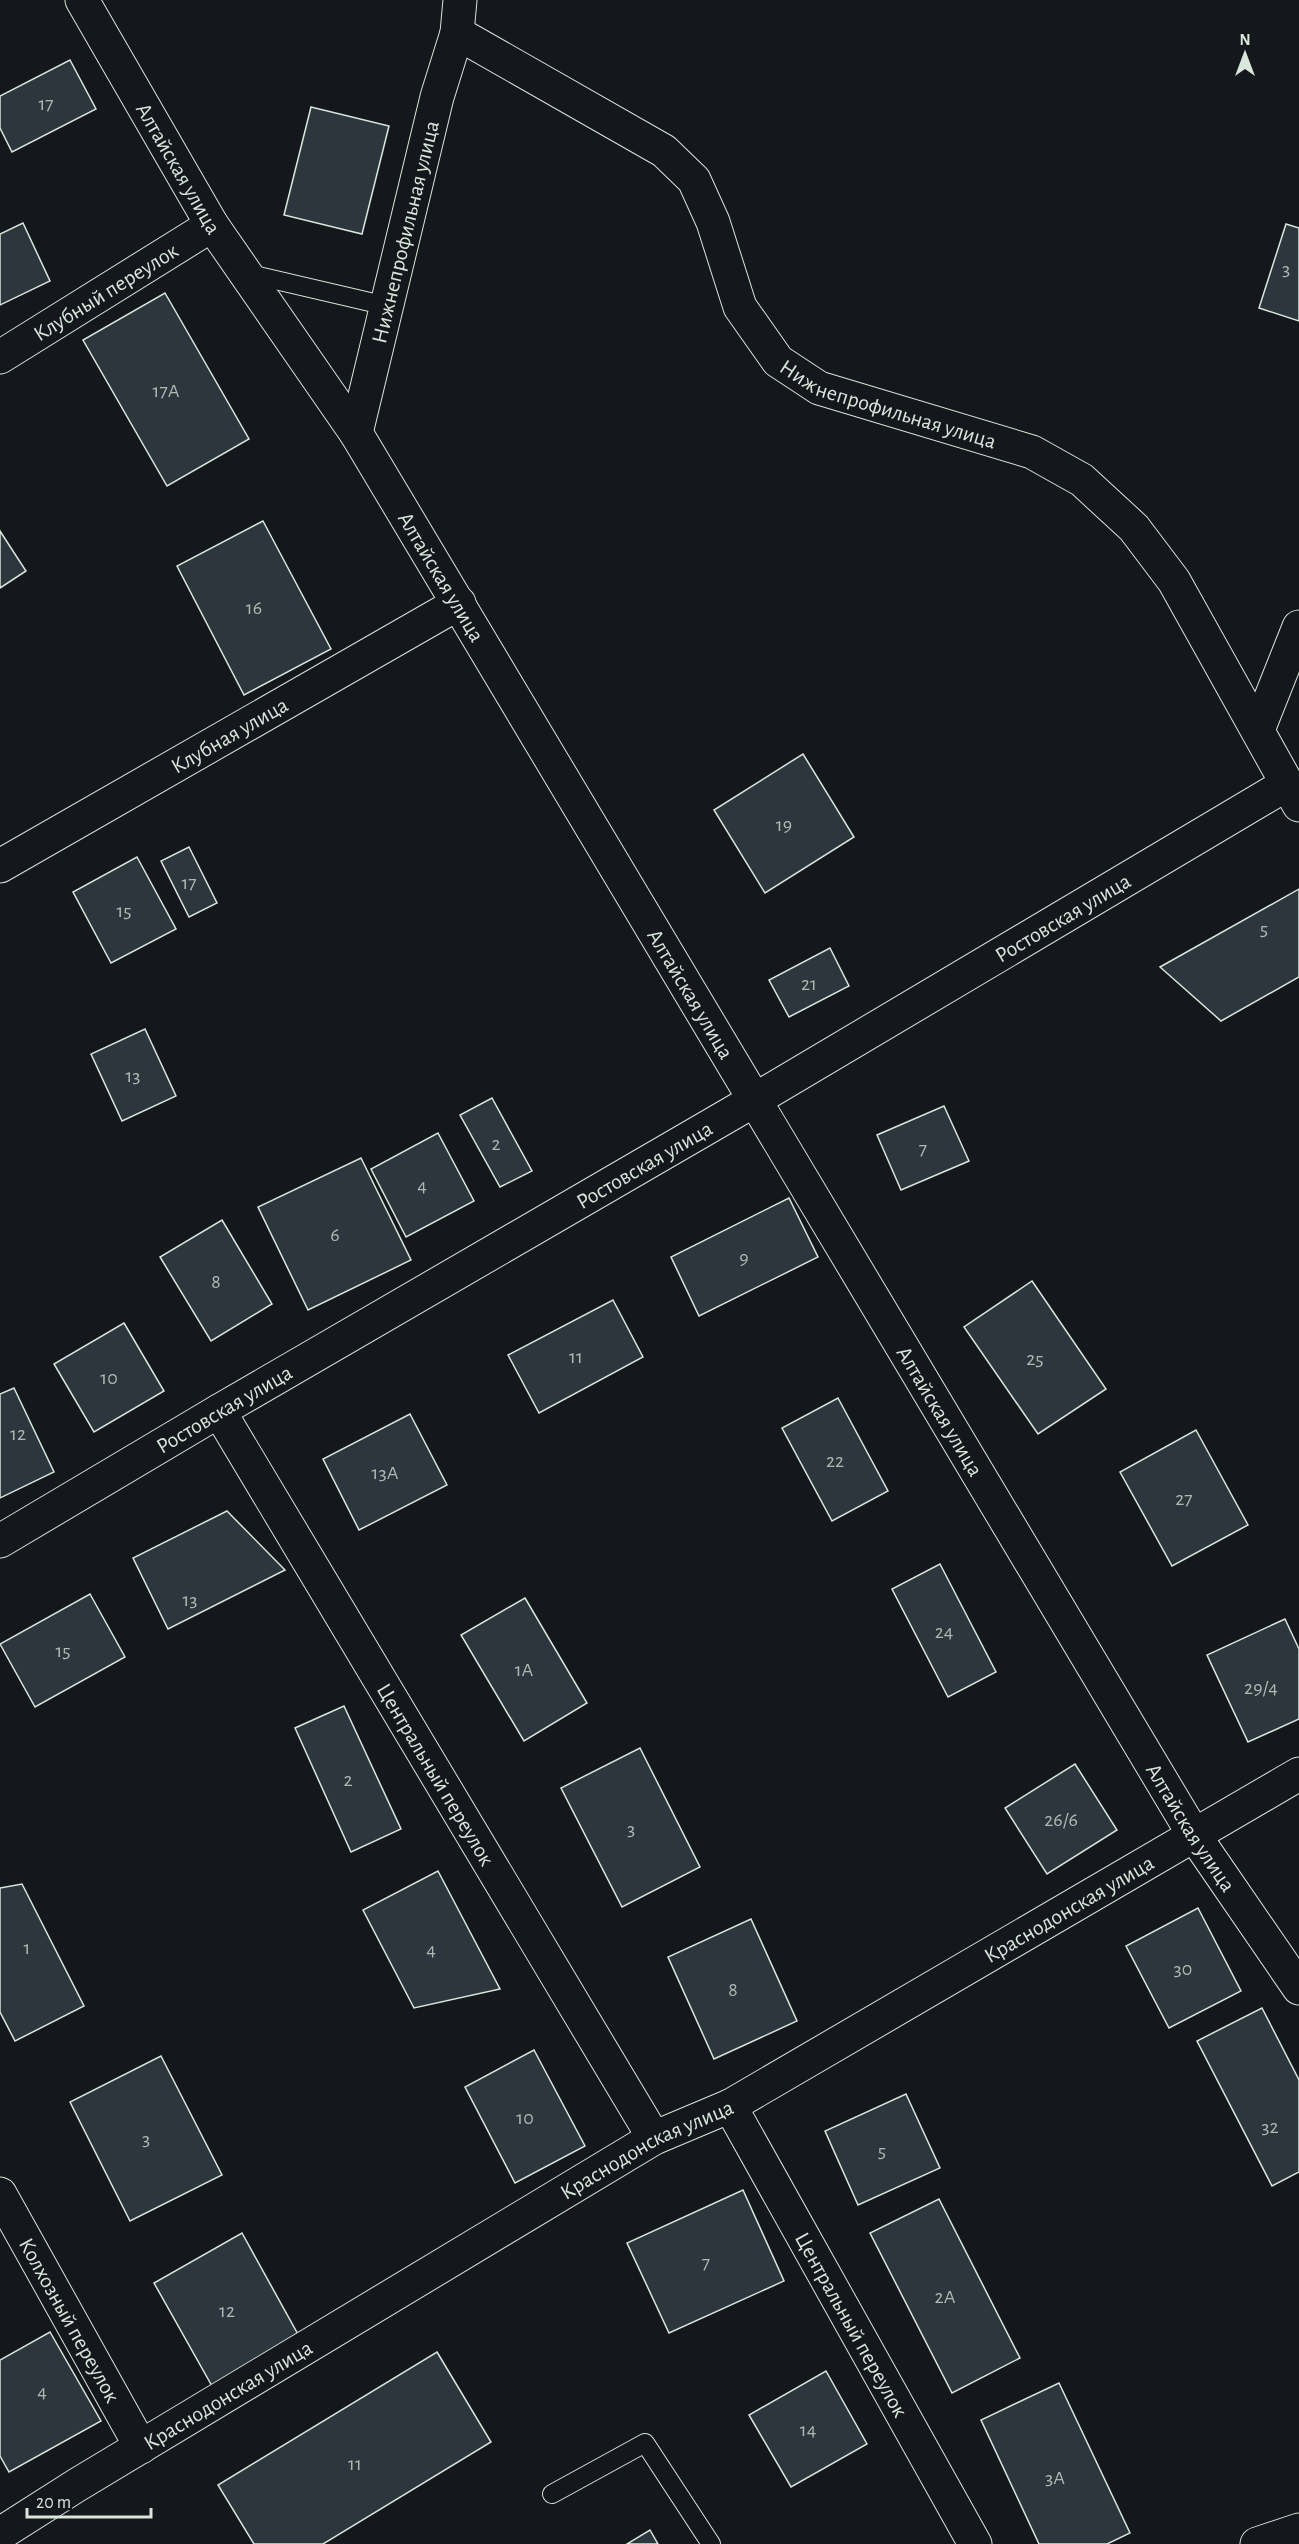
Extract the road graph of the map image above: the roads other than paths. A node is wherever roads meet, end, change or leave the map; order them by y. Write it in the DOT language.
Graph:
graph roads {
  1 [pos="82,0"];
  2 [pos="460,0"];
  3 [pos="457,33"];
  4 [pos="212,225"];
  5 [pos="245,273"];
  6 [pos="387,306"];
  7 [pos="0,357"];
  8 [pos="356,433"];
  9 [pos="459,603"];
  10 [pos="1299,627"];
  11 [pos="1258,730"];
  12 [pos="1293,795"];
  13 [pos="5,852"];
  14 [pos="753,1101"];
  15 [pos="219,1411"];
  16 [pos="0,1541"];
  17 [pos="1299,1774"];
  18 [pos="1194,1835"];
  19 [pos="1299,1988"];
  20 [pos="730,2106"];
  21 [pos="654,2138"];
  22 [pos="0,2194"];
  23 [pos="141,2447"];
  24 [pos="552,2494"];
  25 [pos="1299,2530"];
  26 [pos="0,2534"];
  27 [pos="711,2544"];
  28 [pos="975,2544"];
  29 [pos="1257,2544"];
  1 -- 4 [label="street, Алтайская улица"];
  2 -- 3 [label="street, Нижнепрофильная улица"];
  3 -- 6 [label="street, Нижнепрофильная улица"];
  3 -- 11 [label="street, Нижнепрофильная улица"];
  4 -- 5 [label="street, Алтайская улица"];
  4 -- 7 [label="street, Клубный переулок"];
  5 -- 6 [label="lane"];
  5 -- 8 [label="street, Алтайская улица"];
  6 -- 8 [label="street, Нижнепрофильная улица"];
  8 -- 9 [label="street, Алтайская улица"];
  9 -- 13 [label="street, Клубная улица"];
  9 -- 14 [label="street, Алтайская улица"];
  10 -- 11 [label="street"];
  11 -- 12 [label="street, Нижнепрофильная улица"];
  12 -- 14 [label="street, Ростовская улица"];
  14 -- 15 [label="street, Ростовская улица"];
  14 -- 18 [label="street, Алтайская улица"];
  15 -- 16 [label="street, Ростовская улица"];
  15 -- 21 [label="street, Центральный переулок"];
  17 -- 18 [label="street, Краснодонская улица"];
  18 -- 19 [label="street, Алтайская улица"];
  18 -- 20 [label="street, Краснодонская улица"];
  20 -- 21 [label="street, Краснодонская улица"];
  20 -- 28 [label="street, Центральный переулок"];
  21 -- 23 [label="street, Краснодонская улица"];
  22 -- 23 [label="street, Колхозный переулок"];
  23 -- 26 [label="street, Краснодонская улица"];
  24 -- 27 [label="lane"];
  25 -- 29 [label="street"];
}
